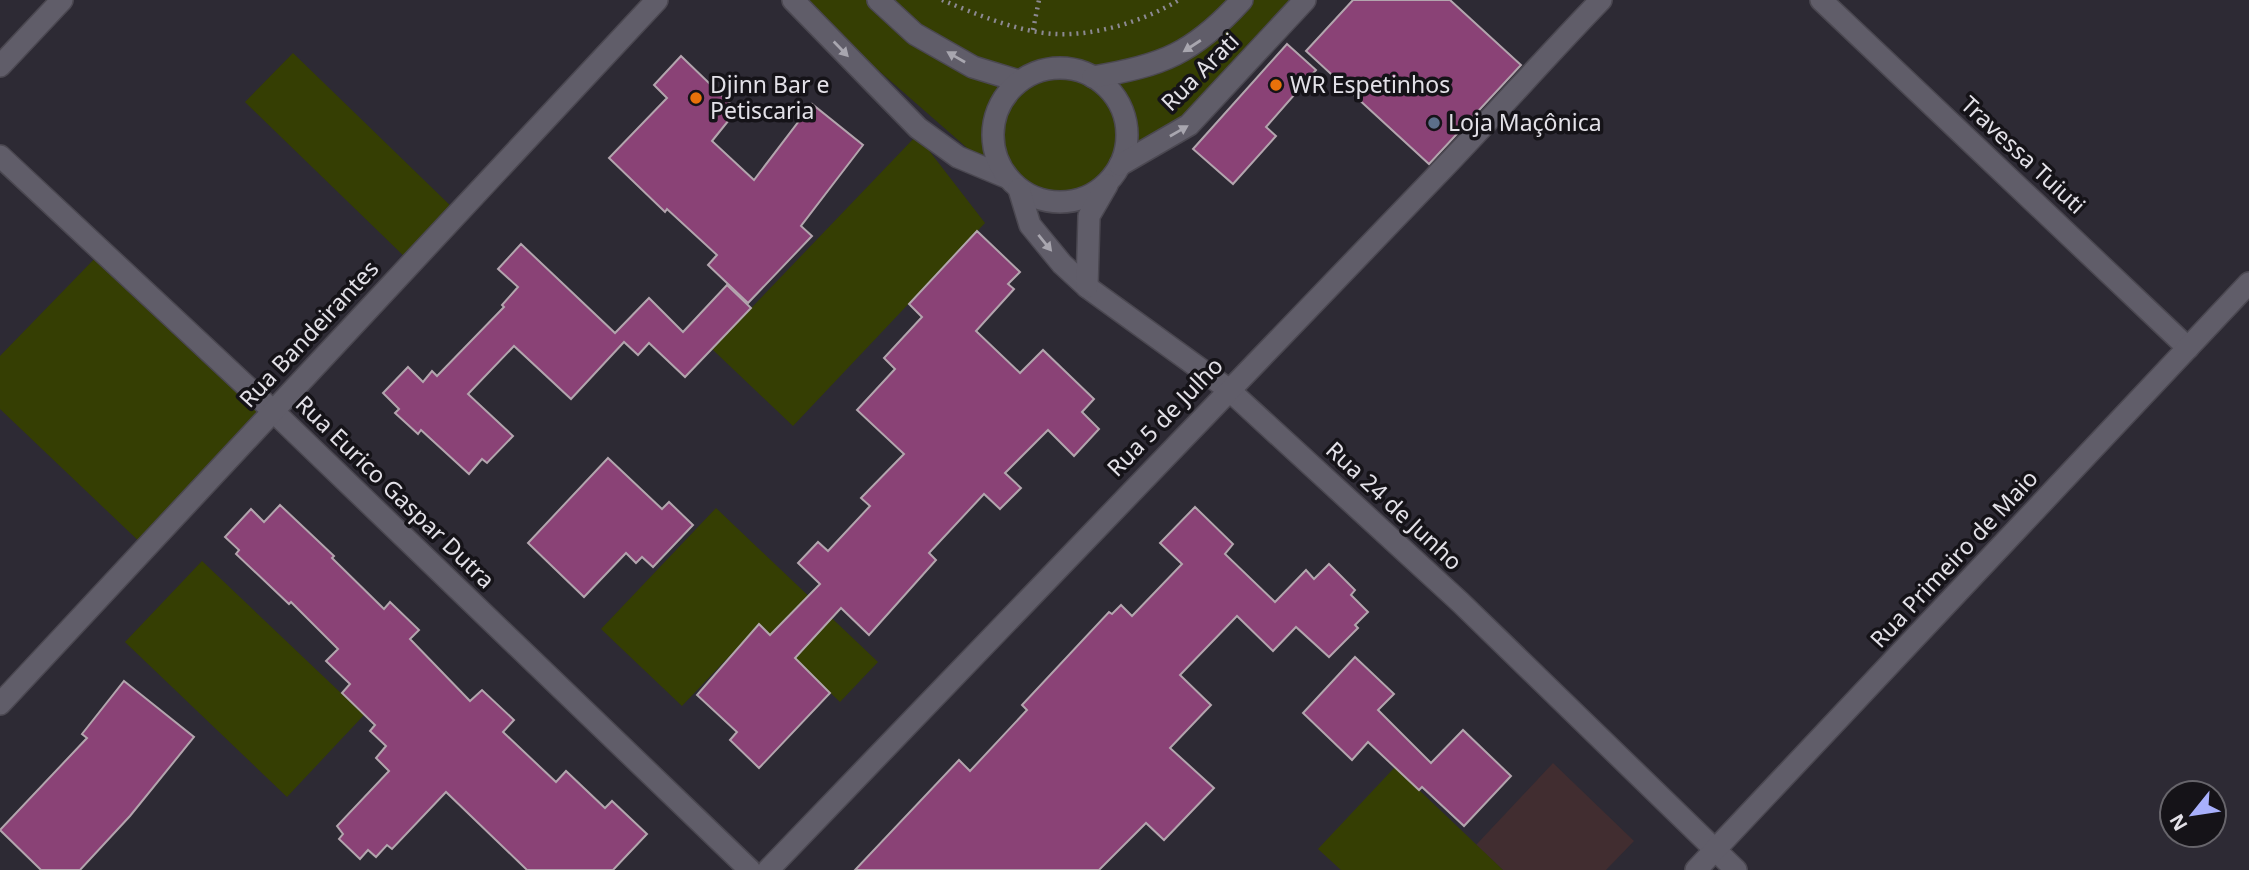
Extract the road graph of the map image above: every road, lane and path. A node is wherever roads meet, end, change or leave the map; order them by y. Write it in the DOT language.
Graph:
graph roads {
  1 [pos="62,0"];
  2 [pos="657,0"];
  3 [pos="793,0"];
  4 [pos="878,0"];
  5 [pos="942,0"];
  6 [pos="1039,0"];
  7 [pos="1179,0"];
  8 [pos="1242,0"];
  9 [pos="1305,0"];
  10 [pos="1601,0"];
  11 [pos="1821,0"];
  12 [pos="1033,30"];
  13 [pos="0,66"];
  14 [pos="1093,77"];
  15 [pos="1019,81"];
  16 [pos="0,156"];
  17 [pos="1114,174"];
  18 [pos="1012,183"];
  19 [pos="2249,283"];
  20 [pos="1087,287"];
  21 [pos="2188,348"];
  22 [pos="1228,389"];
  23 [pos="273,411"];
  24 [pos="0,704"];
  25 [pos="1715,850"];
  26 [pos="750,870"];
  27 [pos="768,870"];
  28 [pos="1696,870"];
  29 [pos="1736,870"];
  1 -- 13 [label="street"];
  2 -- 23 [label="street, Rua Bandeirantes"];
  3 -- 18 [label="street, one-way"];
  15 -- 4 [label="street, one-way"];
  5 -- 12 [label="path"];
  6 -- 12 [label="path"];
  7 -- 12 [label="path"];
  8 -- 14 [label="street, one-way"];
  17 -- 9 [label="street, Rua Arati, one-way"];
  10 -- 22 [label="street, Rua 5 de Julho"];
  11 -- 21 [label="street, Travessa Tuiuti"];
  14 -- 15 [label="street"];
  14 -- 17 [label="street"];
  15 -- 18 [label="street"];
  16 -- 23 [label="street, Rua Eurico Gaspar Dutra"];
  17 -- 18 [label="street"];
  17 -- 20 [label="street"];
  18 -- 20 [label="street, Rua 24 de Junho, one-way"];
  19 -- 21 [label="street, Rua Primeiro de Maio"];
  20 -- 22 [label="street, Rua 24 de Junho"];
  21 -- 25 [label="street, Rua Primeiro de Maio"];
  22 -- 25 [label="street, Rua 24 de Junho"];
  22 -- 27 [label="street, Rua 5 de Julho"];
  23 -- 24 [label="street, Rua Bandeirantes"];
  23 -- 26 [label="street, Rua Eurico Gaspar Dutra"];
  25 -- 28 [label="street, Rua Primeiro de Maio"];
  25 -- 29 [label="street, Rua 24 de Junho"];
}
